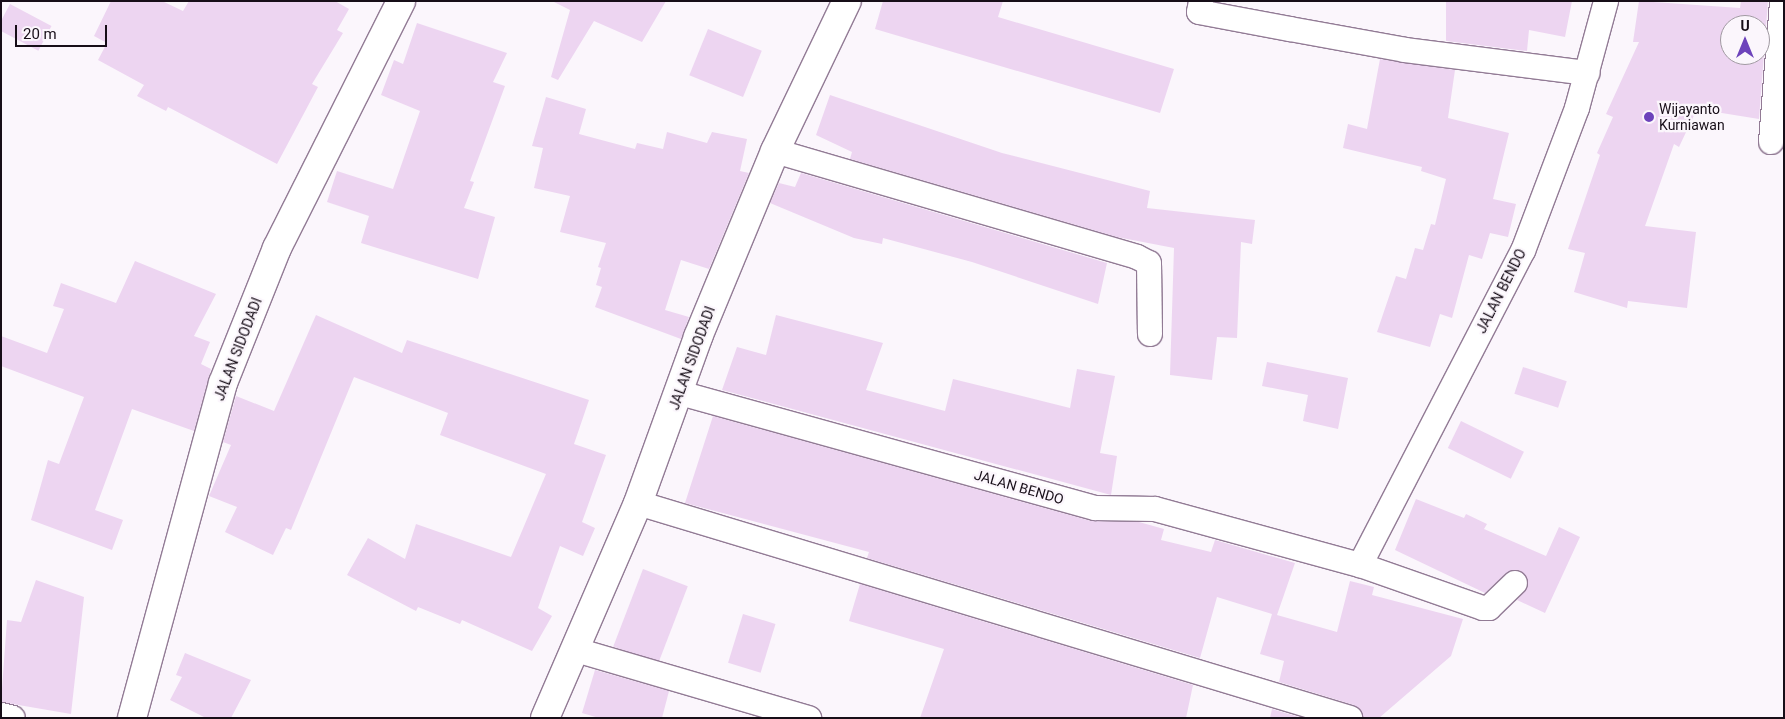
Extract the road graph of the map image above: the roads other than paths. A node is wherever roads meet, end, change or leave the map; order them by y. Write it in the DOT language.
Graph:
graph roads {
  1 [pos="401,1"];
  2 [pos="847,1"];
  3 [pos="1201,1"];
  4 [pos="1606,1"];
  5 [pos="1782,1"];
  6 [pos="1588,73"];
  7 [pos="1771,142"];
  8 [pos="775,151"];
  9 [pos="1150,334"];
  10 [pos="680,393"];
  11 [pos="638,503"];
  12 [pos="1360,565"];
  13 [pos="1515,583"];
  14 [pos="576,650"];
  15 [pos="1,715"];
  16 [pos="13,718"];
  17 [pos="132,718"];
  18 [pos="545,718"];
  19 [pos="809,718"];
  20 [pos="1350,718"];
  1 -- 17 [label="street, JALAN SIDODADI"];
  2 -- 8 [label="street, JALAN SIDODADI"];
  3 -- 6 [label="street"];
  4 -- 6 [label="street, JALAN BENDO"];
  5 -- 7 [label="street"];
  6 -- 12 [label="street, JALAN BENDO"];
  8 -- 9 [label="street"];
  8 -- 10 [label="street, JALAN SIDODADI"];
  10 -- 11 [label="street, JALAN SIDODADI"];
  10 -- 12 [label="street, JALAN BENDO"];
  11 -- 14 [label="street, JALAN SIDODADI"];
  11 -- 20 [label="street"];
  12 -- 13 [label="street, JALAN BENDO"];
  14 -- 18 [label="street, JALAN SIDODADI"];
  14 -- 19 [label="street"];
  15 -- 16 [label="street"];
}
